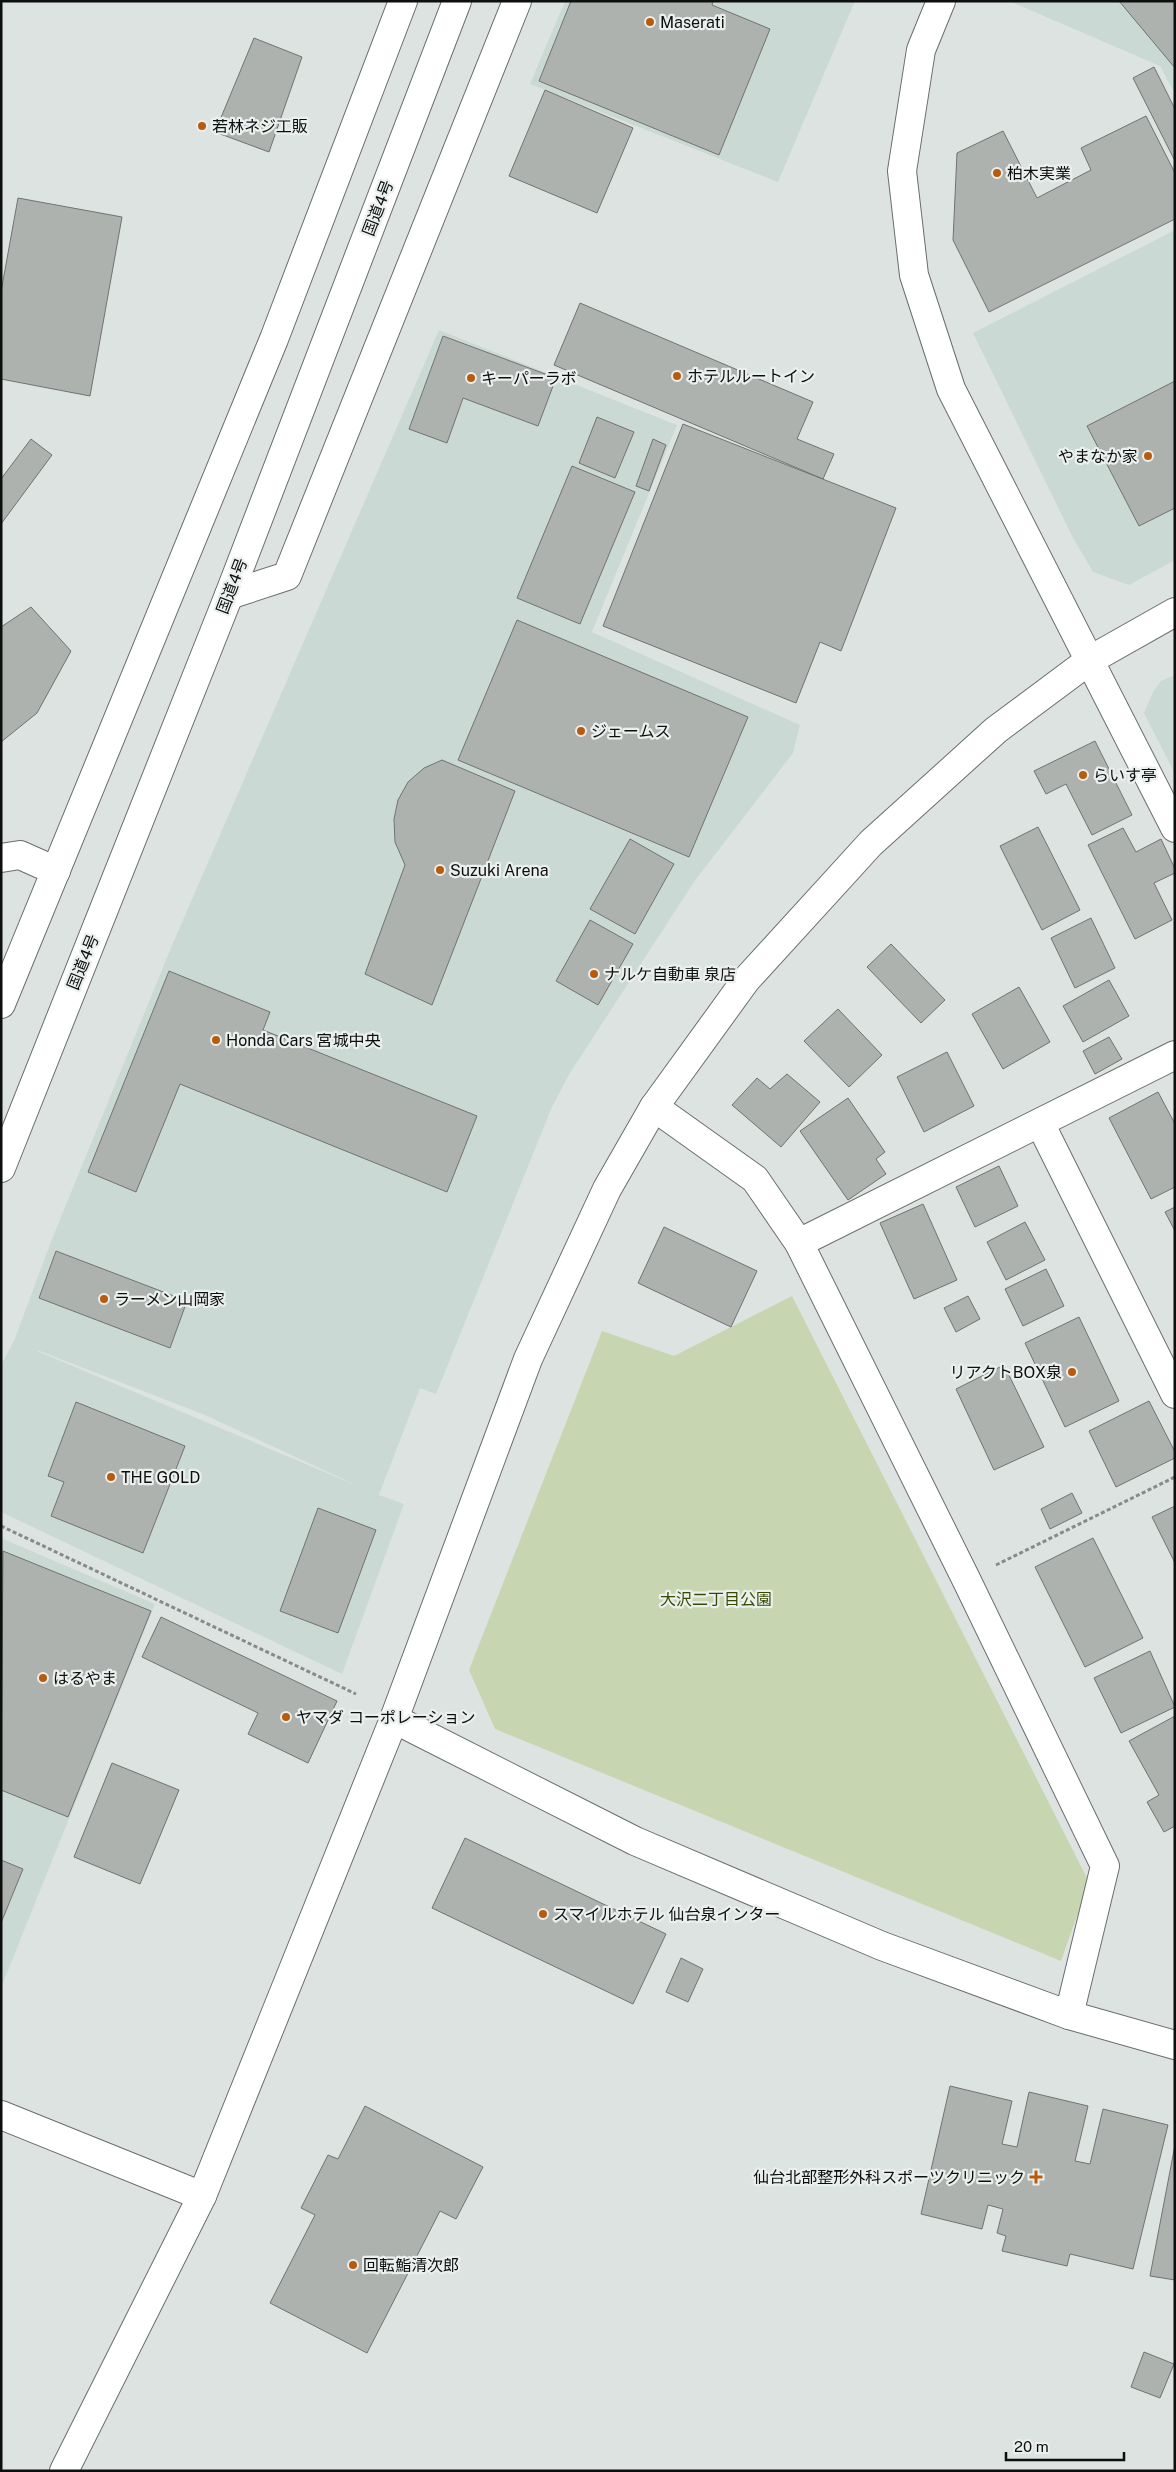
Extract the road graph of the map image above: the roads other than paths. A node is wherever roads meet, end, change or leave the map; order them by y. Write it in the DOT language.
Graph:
graph roads {
  1 [pos="403,1"];
  2 [pos="457,1"];
  3 [pos="517,1"];
  4 [pos="941,1"];
  5 [pos="229,595"];
  6 [pos="1175,612"];
  7 [pos="1090,660"];
  8 [pos="1175,828"];
  9 [pos="1,858"];
  10 [pos="56,871"];
  11 [pos="1,1004"];
  12 [pos="1175,1056"];
  13 [pos="654,1107"];
  14 [pos="1040,1123"];
  15 [pos="1,1168"];
  16 [pos="798,1243"];
  17 [pos="1175,1394"];
  18 [pos="394,1719"];
  19 [pos="1069,2015"];
  20 [pos="1175,2045"];
  21 [pos="1,2116"];
  22 [pos="202,2196"];
  23 [pos="64,2471"];
  1 -- 10 [label="main road"];
  2 -- 5 [label="main road, 国道4号"];
  3 -- 5 [label="main road"];
  4 -- 7 [label="main road"];
  5 -- 15 [label="main road, 国道4号"];
  6 -- 7 [label="main road"];
  7 -- 8 [label="main road"];
  7 -- 13 [label="main road"];
  9 -- 10 [label="main road"];
  10 -- 11 [label="main road"];
  12 -- 14 [label="main road"];
  13 -- 16 [label="main road"];
  13 -- 18 [label="main road"];
  14 -- 16 [label="main road"];
  14 -- 17 [label="main road"];
  16 -- 19 [label="main road"];
  18 -- 19 [label="main road"];
  18 -- 22 [label="main road"];
  19 -- 20 [label="main road"];
  21 -- 22 [label="main road"];
  22 -- 23 [label="main road"];
}
